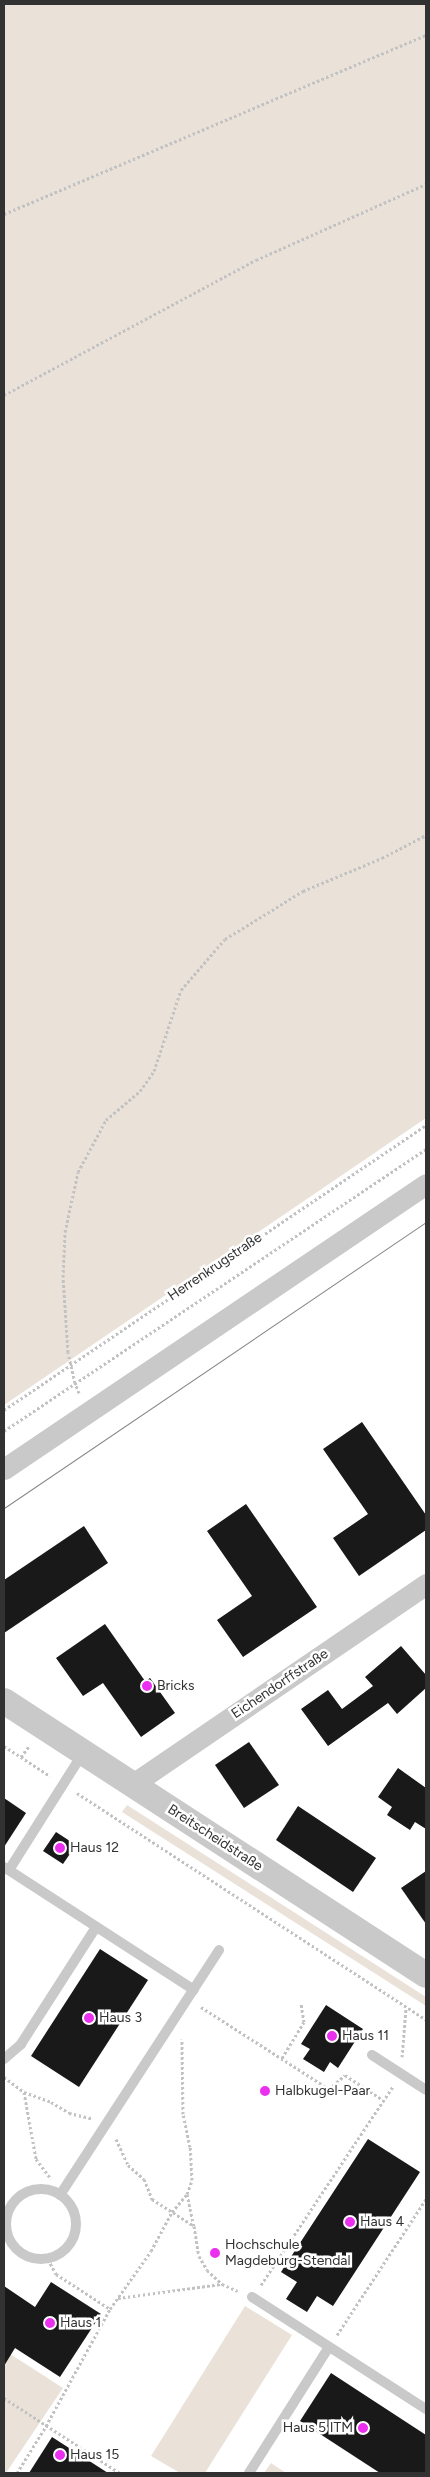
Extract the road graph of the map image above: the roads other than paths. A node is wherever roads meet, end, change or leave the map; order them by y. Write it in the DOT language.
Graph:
graph roads {
  1 [pos="426,1184"];
  2 [pos="4,1469"];
  3 [pos="426,1584"];
  4 [pos="4,1700"];
  5 [pos="83,1752"];
  6 [pos="133,1784"];
  7 [pos="7,1868"];
  8 [pos="96,1927"];
  9 [pos="219,1950"];
  10 [pos="426,1975"];
  11 [pos="191,1994"];
  12 [pos="372,2055"];
  13 [pos="4,2059"];
  14 [pos="426,2090"];
  15 [pos="56,2192"];
  16 [pos="252,2297"];
  17 [pos="330,2347"];
  18 [pos="426,2408"];
  19 [pos="249,2473"];
  1 -- 2 [label="street"];
  3 -- 6 [label="street, Eichendorffstraße"];
  4 -- 5 [label="street, Breitscheidstraße"];
  5 -- 6 [label="street, Breitscheidstraße"];
  5 -- 7 [label="lane"];
  6 -- 10 [label="street, Breitscheidstraße"];
  7 -- 8 [label="lane"];
  8 -- 11 [label="lane"];
  8 -- 13 [label="lane"];
  9 -- 11 [label="lane"];
  11 -- 15 [label="lane"];
  12 -- 14 [label="lane"];
  15 -- 15 [label="lane"];
  16 -- 17 [label="lane"];
  17 -- 18 [label="lane"];
  17 -- 19 [label="lane"];
}
